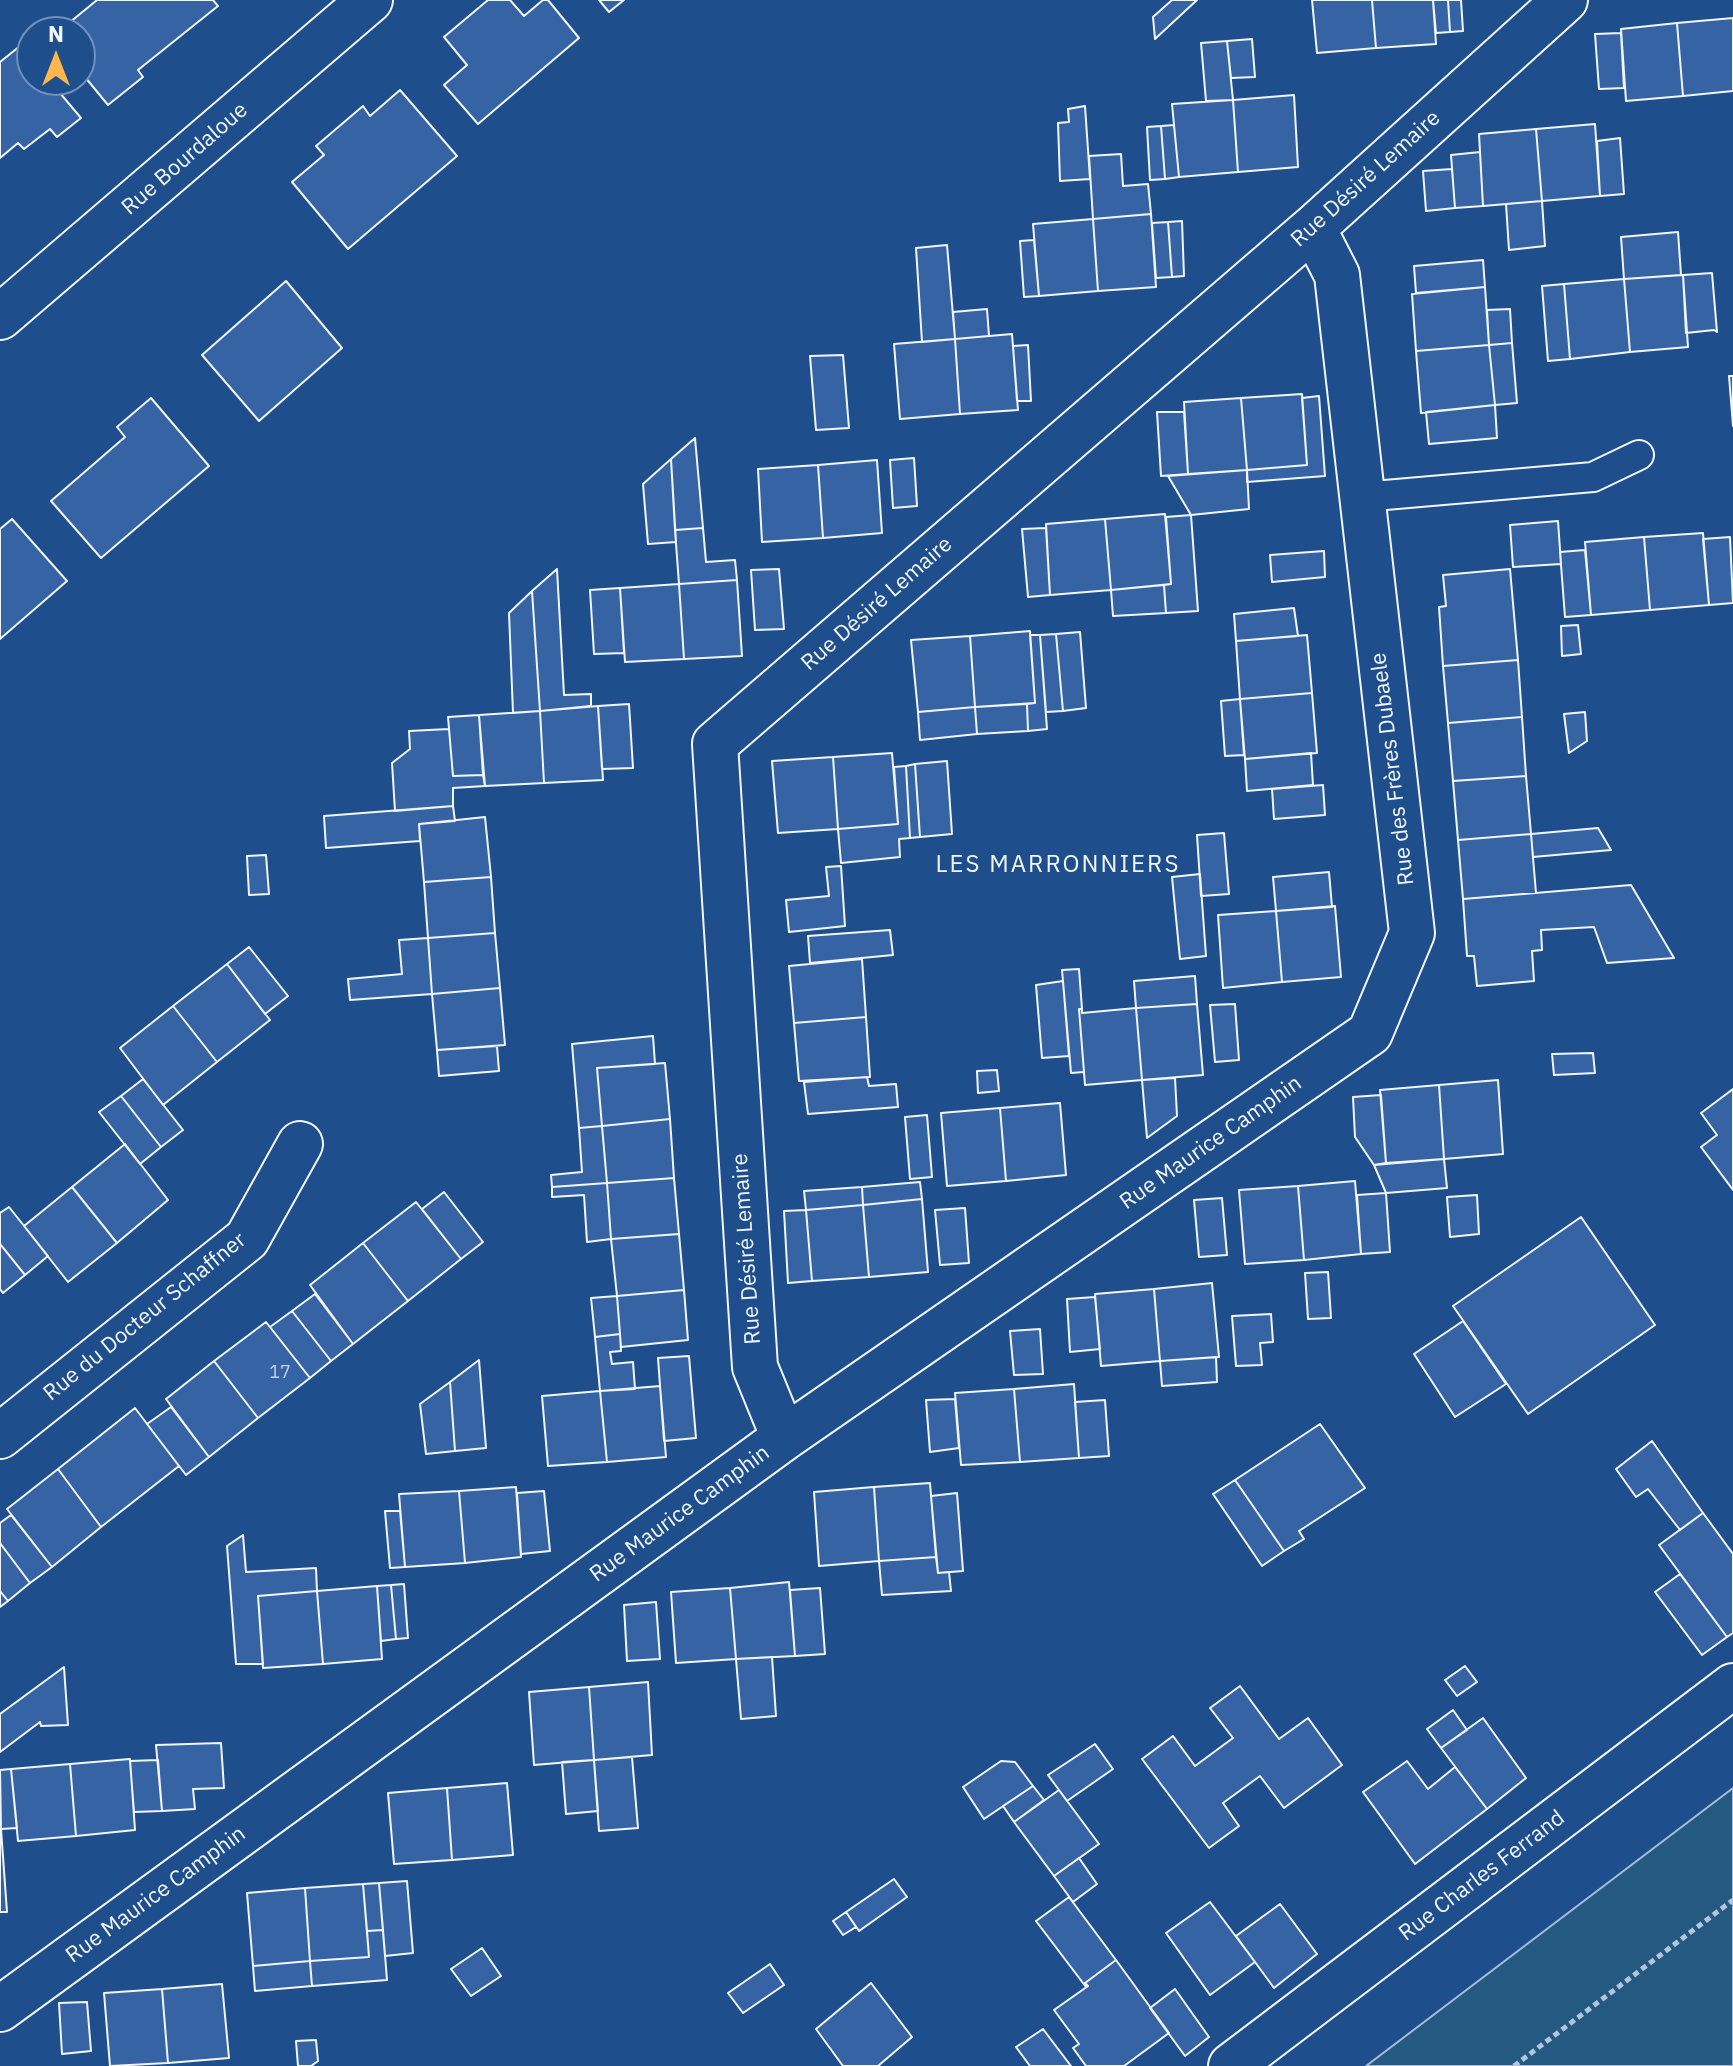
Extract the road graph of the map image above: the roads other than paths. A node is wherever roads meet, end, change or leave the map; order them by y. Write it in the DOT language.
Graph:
graph roads {
  1 [pos="370,0"];
  2 [pos="1565,0"];
  3 [pos="1313,228"];
  4 [pos="0,317"];
  5 [pos="1639,455"];
  6 [pos="1362,497"];
  7 [pos="1370,1033"];
  8 [pos="300,1144"];
  9 [pos="0,1436"];
  10 [pos="784,1438"];
  11 [pos="1733,1686"];
  12 [pos="0,2009"];
  13 [pos="1231,2066"];
  1 -- 4 [label="street, Rue Bourdaloue"];
  2 -- 3 [label="street, Rue Désiré Lemaire"];
  3 -- 6 [label="street, Rue des Frères Dubaele"];
  3 -- 10 [label="street, Rue Désiré Lemaire"];
  5 -- 6 [label="lane"];
  6 -- 7 [label="street, Rue des Frères Dubaele"];
  7 -- 10 [label="street, Rue Maurice Camphin"];
  8 -- 9 [label="street, Rue du Docteur Schaffner"];
  10 -- 12 [label="street, Rue Maurice Camphin"];
  11 -- 13 [label="street, Rue Charles Ferrand"];
}
